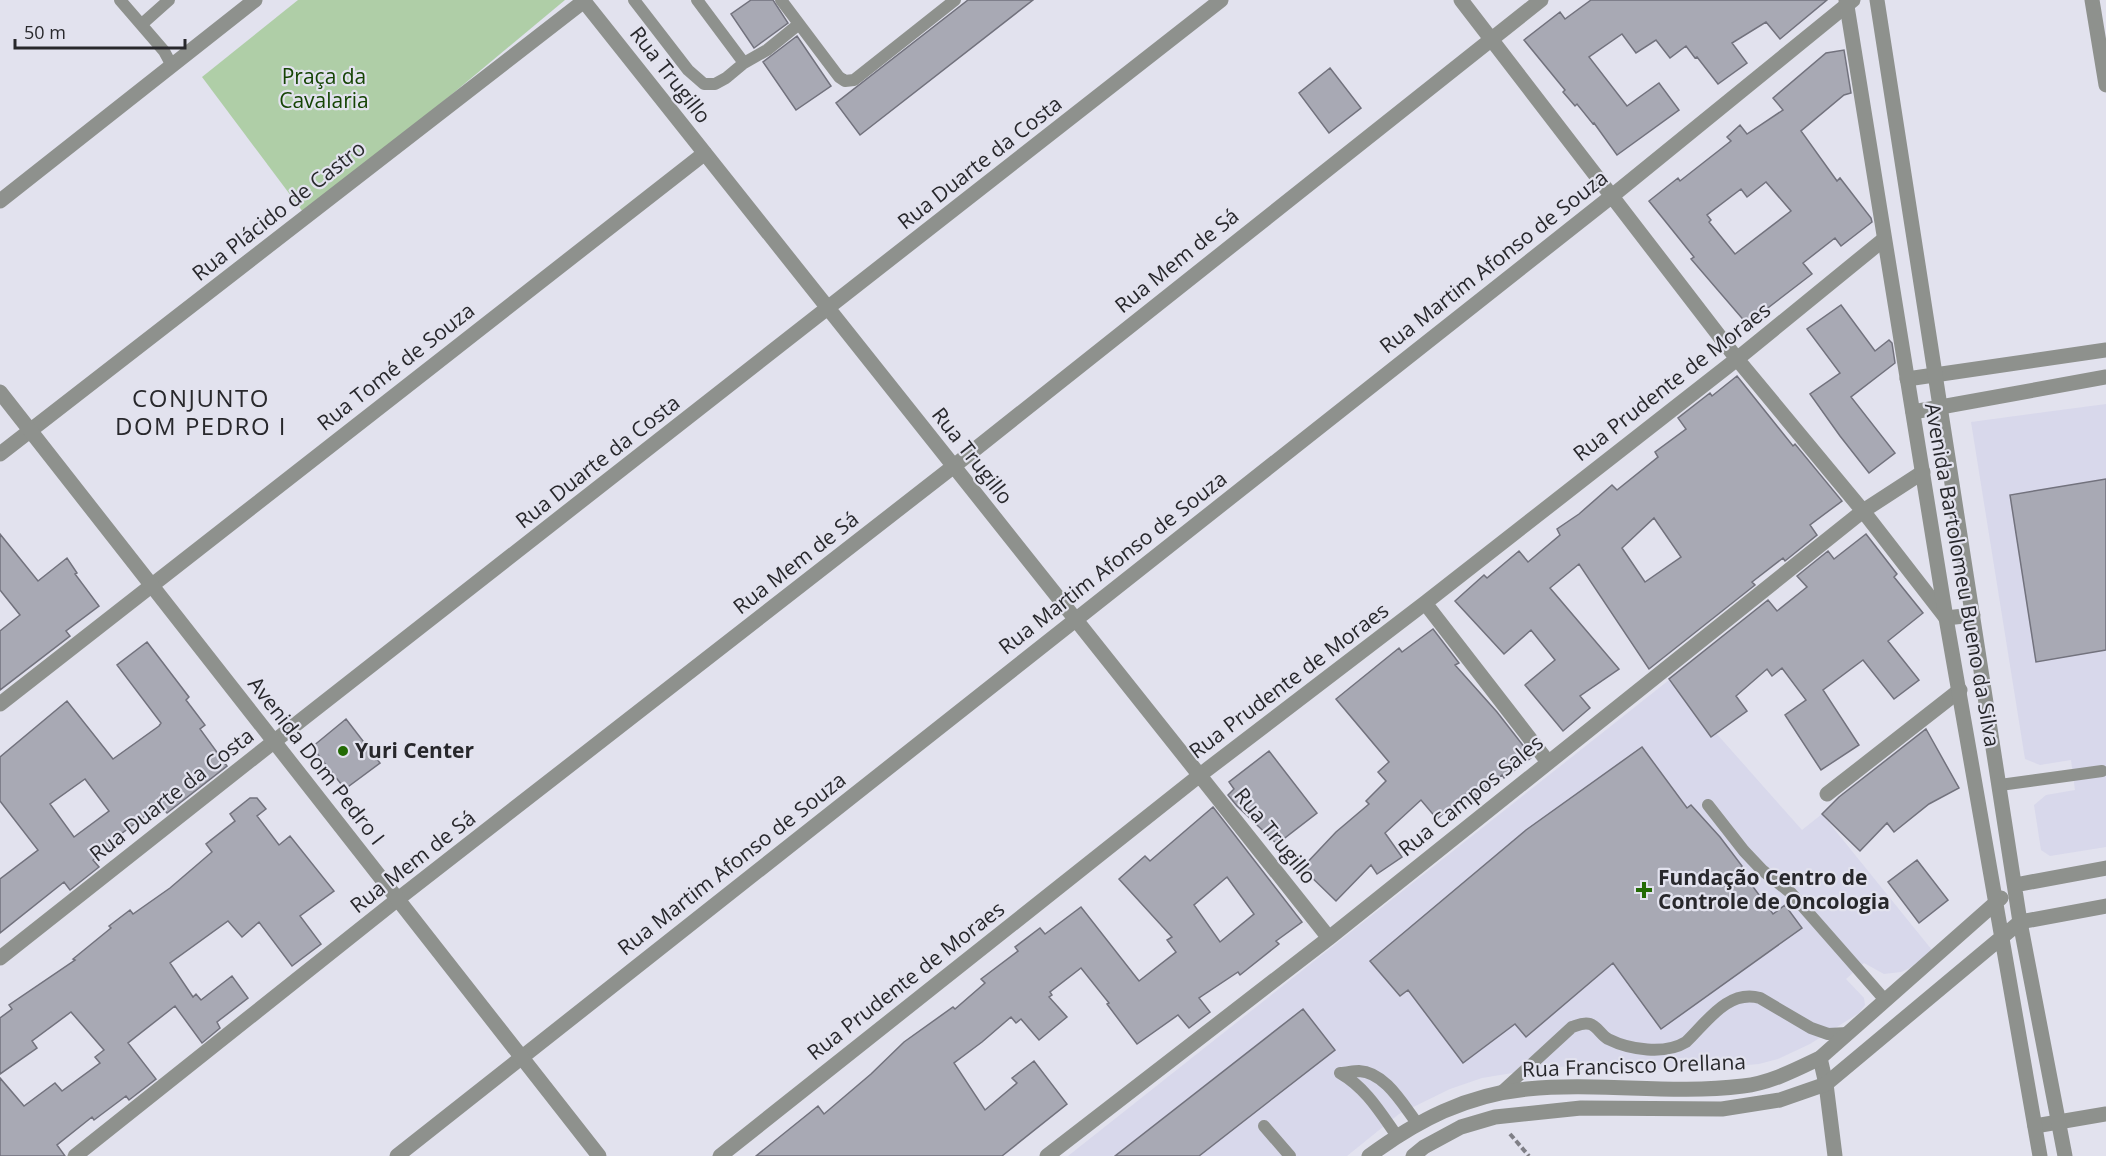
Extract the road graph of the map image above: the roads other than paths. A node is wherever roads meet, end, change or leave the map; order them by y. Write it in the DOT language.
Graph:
graph roads {
  1 [pos="120,0"];
  2 [pos="170,0"];
  3 [pos="255,0"];
  4 [pos="634,0"];
  5 [pos="697,0"];
  6 [pos="782,0"];
  7 [pos="955,0"];
  8 [pos="1221,0"];
  9 [pos="1461,0"];
  10 [pos="1541,0"];
  11 [pos="1877,0"];
  12 [pos="2092,0"];
  13 [pos="584,1"];
  14 [pos="1848,1"];
  15 [pos="142,24"];
  16 [pos="799,24"];
  17 [pos="1492,38"];
  18 [pos="744,63"];
  19 [pos="172,66"];
  20 [pos="2106,85"];
  21 [pos="705,153"];
  22 [pos="1612,196"];
  23 [pos="0,201"];
  24 [pos="1883,240"];
  25 [pos="829,309"];
  26 [pos="2106,350"];
  27 [pos="1737,359"];
  28 [pos="1936,374"];
  29 [pos="2106,377"];
  30 [pos="1907,379"];
  31 [pos="0,392"];
  32 [pos="1941,408"];
  33 [pos="1913,412"];
  34 [pos="30,430"];
  35 [pos="0,454"];
  36 [pos="954,466"];
  37 [pos="1923,472"];
  38 [pos="1863,511"];
  39 [pos="151,584"];
  40 [pos="1425,603"];
  41 [pos="1973,615"];
  42 [pos="1946,618"];
  43 [pos="1076,619"];
  44 [pos="1959,690"];
  45 [pos="0,704"];
  46 [pos="274,741"];
  47 [pos="1548,762"];
  48 [pos="2102,771"];
  49 [pos="1200,775"];
  50 [pos="2000,785"];
  51 [pos="1827,794"];
  52 [pos="1708,805"];
  53 [pos="2106,868"];
  54 [pos="2015,885"];
  55 [pos="399,899"];
  56 [pos="1996,902"];
  57 [pos="2106,906"];
  58 [pos="2020,922"];
  59 [pos="2002,937"];
  60 [pos="1329,938"];
  61 [pos="0,958"];
  62 [pos="1885,1000"];
  63 [pos="1848,1033"];
  64 [pos="522,1058"];
  65 [pos="1820,1058"];
  66 [pos="1826,1084"];
  67 [pos="1499,1094"];
  68 [pos="1451,1107"];
  69 [pos="2106,1114"];
  70 [pos="2058,1122"];
  71 [pos="1417,1123"];
  72 [pos="1264,1126"];
  73 [pos="2035,1126"];
  74 [pos="1461,1127"];
  75 [pos="1397,1136"];
  76 [pos="75,1156"];
  77 [pos="397,1156"];
  78 [pos="598,1156"];
  79 [pos="720,1156"];
  80 [pos="1047,1156"];
  81 [pos="1290,1156"];
  82 [pos="1369,1156"];
  83 [pos="1413,1156"];
  84 [pos="1835,1156"];
  85 [pos="2040,1156"];
  86 [pos="2065,1156"];
  1 -- 15 [label="lane"];
  2 -- 15 [label="lane"];
  3 -- 19 [label="street"];
  4 -- 18 [label="lane"];
  5 -- 18 [label="lane"];
  6 -- 16 [label="lane"];
  7 -- 16 [label="lane"];
  8 -- 25 [label="street, Rua Duarte da Costa"];
  9 -- 17 [label="street"];
  10 -- 17 [label="street, Rua Mem de Sá"];
  11 -- 28 [label="street, Avenida Bartolomeu Bueno da Silva"];
  12 -- 20 [label="street"];
  13 -- 21 [label="street, Rua Trugillo"];
  13 -- 34 [label="street, Rua Plácido de Castro"];
  14 -- 22 [label="street, Rua Martim Afonso de Souza"];
  14 -- 24 [label="street, Avenida Bartolomeu Bueno da Silva"];
  15 -- 19 [label="lane"];
  16 -- 18 [label="lane"];
  17 -- 22 [label="street"];
  17 -- 36 [label="street, Rua Mem de Sá"];
  19 -- 23 [label="street"];
  21 -- 25 [label="street, Rua Trugillo"];
  21 -- 39 [label="street, Rua Tomé de Souza"];
  22 -- 27 [label="street"];
  22 -- 43 [label="street, Rua Martim Afonso de Souza"];
  24 -- 27 [label="street, Rua Prudente de Moraes"];
  24 -- 30 [label="street, Avenida Bartolomeu Bueno da Silva"];
  25 -- 36 [label="street, Rua Trugillo"];
  25 -- 46 [label="street, Rua Duarte da Costa"];
  26 -- 28 [label="street"];
  27 -- 38 [label="street"];
  27 -- 40 [label="street, Rua Prudente de Moraes"];
  28 -- 30 [label="street"];
  28 -- 32 [label="street, Avenida Bartolomeu Bueno da Silva"];
  29 -- 32 [label="street"];
  30 -- 33 [label="street, Avenida Bartolomeu Bueno da Silva"];
  31 -- 34 [label="street, Avenida Dom Pedro I"];
  32 -- 33 [label="street"];
  32 -- 41 [label="street, Avenida Bartolomeu Bueno da Silva"];
  33 -- 37 [label="street, Avenida Bartolomeu Bueno da Silva"];
  34 -- 35 [label="street, Rua Plácido de Castro"];
  34 -- 39 [label="street, Avenida Dom Pedro I"];
  36 -- 43 [label="street, Rua Trugillo"];
  36 -- 55 [label="street, Rua Mem de Sá"];
  37 -- 38 [label="street, Rua Campos Sales"];
  37 -- 42 [label="street, Avenida Bartolomeu Bueno da Silva"];
  38 -- 42 [label="street"];
  38 -- 47 [label="street, Rua Campos Sales"];
  39 -- 45 [label="street, Rua Tomé de Souza"];
  39 -- 46 [label="street, Avenida Dom Pedro I"];
  40 -- 47 [label="street"];
  40 -- 49 [label="street, Rua Prudente de Moraes"];
  41 -- 42 [label="street"];
  41 -- 50 [label="street, Avenida Bartolomeu Bueno da Silva"];
  42 -- 44 [label="street, Avenida Bartolomeu Bueno da Silva"];
  43 -- 49 [label="street, Rua Trugillo"];
  43 -- 64 [label="street, Rua Martim Afonso de Souza"];
  44 -- 51 [label="street"];
  44 -- 56 [label="street, Avenida Bartolomeu Bueno da Silva"];
  46 -- 55 [label="street, Avenida Dom Pedro I"];
  46 -- 61 [label="street, Rua Duarte da Costa"];
  47 -- 60 [label="street, Rua Campos Sales"];
  48 -- 50 [label="lane"];
  49 -- 60 [label="street, Rua Trugillo"];
  49 -- 79 [label="street, Rua Prudente de Moraes"];
  50 -- 54 [label="street, Avenida Bartolomeu Bueno da Silva"];
  52 -- 62 [label="lane"];
  53 -- 54 [label="street"];
  54 -- 56 [label="street, Rua Francisco Orellana"];
  54 -- 58 [label="street, Avenida Bartolomeu Bueno da Silva"];
  55 -- 64 [label="street, Avenida Dom Pedro I"];
  55 -- 76 [label="street, Rua Mem de Sá"];
  56 -- 59 [label="street, Avenida Bartolomeu Bueno da Silva"];
  56 -- 62 [label="street, Rua Francisco Orellana"];
  57 -- 58 [label="street"];
  58 -- 59 [label="street, Rua Francisco Orellana"];
  58 -- 70 [label="street, Avenida Bartolomeu Bueno da Silva"];
  59 -- 66 [label="street, Rua Francisco Orellana"];
  59 -- 73 [label="street, Avenida Bartolomeu Bueno da Silva"];
  60 -- 80 [label="street, Rua Campos Sales"];
  62 -- 63 [label="street, Rua Francisco Orellana"];
  63 -- 65 [label="street, Rua Francisco Orellana"];
  63 -- 67 [label="lane"];
  64 -- 77 [label="street, Rua Martim Afonso de Souza"];
  64 -- 78 [label="street, Avenida Dom Pedro I"];
  65 -- 66 [label="street"];
  65 -- 67 [label="street, Rua Francisco Orellana"];
  66 -- 74 [label="street, Rua Francisco Orellana"];
  66 -- 84 [label="street"];
  67 -- 68 [label="street, Rua Francisco Orellana"];
  68 -- 71 [label="street, Rua Francisco Orellana"];
  68 -- 74 [label="street"];
  69 -- 70 [label="street"];
  70 -- 73 [label="street"];
  70 -- 86 [label="street, Avenida Bartolomeu Bueno da Silva"];
  71 -- 75 [label="street, Rua Francisco Orellana"];
  71 -- 75 [label="lane"];
  72 -- 81 [label="lane"];
  73 -- 85 [label="street, Avenida Bartolomeu Bueno da Silva"];
  74 -- 83 [label="street, Rua Francisco Orellana"];
  75 -- 82 [label="street, Rua Francisco Orellana"];
}
